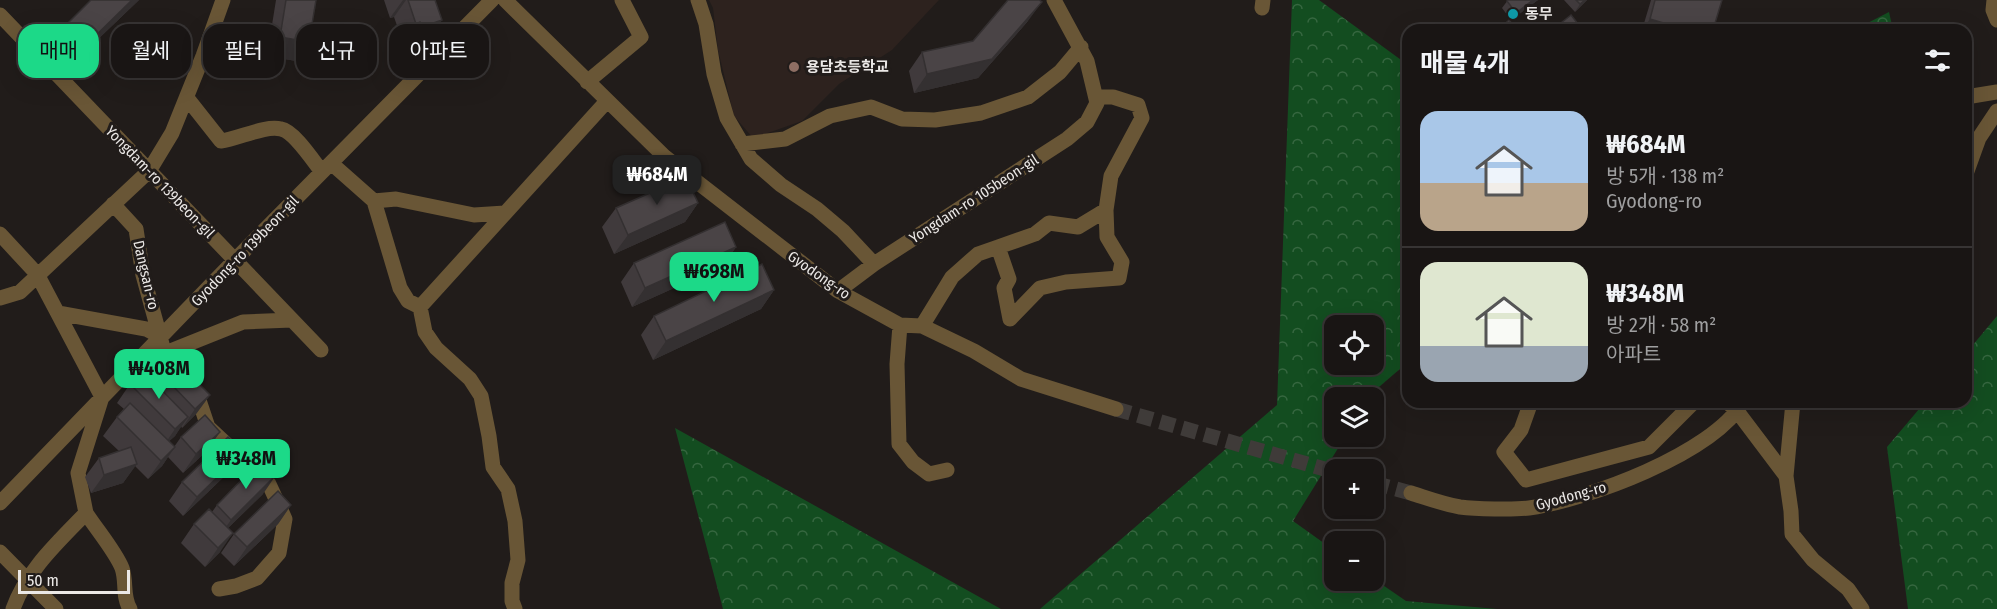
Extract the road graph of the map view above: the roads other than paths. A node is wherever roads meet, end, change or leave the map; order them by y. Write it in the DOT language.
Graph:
graph roads {
  1 [pos="223,0"];
  2 [pos="492,0"];
  3 [pos="505,0"];
  4 [pos="622,0"];
  5 [pos="698,0"];
  6 [pos="1054,0"];
  7 [pos="1994,0"];
  8 [pos="0,15"];
  9 [pos="1997,20"];
  10 [pos="1081,47"];
  11 [pos="587,82"];
  12 [pos="1997,92"];
  13 [pos="1972,96"];
  14 [pos="1096,97"];
  15 [pos="187,98"];
  16 [pos="607,101"];
  17 [pos="1997,111"];
  18 [pos="742,144"];
  19 [pos="1972,157"];
  20 [pos="327,168"];
  21 [pos="149,171"];
  22 [pos="374,201"];
  23 [pos="113,204"];
  24 [pos="1106,210"];
  25 [pos="505,213"];
  26 [pos="0,234"];
  27 [pos="998,247"];
  28 [pos="235,261"];
  29 [pos="873,264"];
  30 [pos="37,274"];
  31 [pos="838,291"];
  32 [pos="0,298"];
  33 [pos="420,307"];
  34 [pos="58,313"];
  35 [pos="292,320"];
  36 [pos="900,325"];
  37 [pos="922,326"];
  38 [pos="161,336"];
  39 [pos="321,350"];
  40 [pos="175,381"];
  41 [pos="102,398"];
  42 [pos="1530,408"];
  43 [pos="1687,408"];
  44 [pos="1734,408"];
  45 [pos="1738,408"];
  46 [pos="1792,408"];
  47 [pos="1116,409"];
  48 [pos="947,470"];
  49 [pos="1786,476"];
  50 [pos="1411,493"];
  51 [pos="0,503"];
  52 [pos="86,513"];
  53 [pos="0,552"];
  54 [pos="27,580"];
  55 [pos="219,590"];
  56 [pos="14,609"];
  57 [pos="56,609"];
  58 [pos="130,609"];
  59 [pos="515,609"];
  60 [pos="1862,609"];
  1 -- 15 [label="street"];
  2 -- 20 [label="street, Gyodong-ro 139beon-gil"];
  3 -- 11 [label="street, Gyodong-ro"];
  4 -- 11 [label="street"];
  5 -- 18 [label="street"];
  6 -- 10 [label="street"];
  7 -- 9 [label="street"];
  8 -- 21 [label="street, Yongdam-ro 139beon-gil"];
  10 -- 14 [label="street"];
  10 -- 18 [label="street"];
  11 -- 16 [label="street, Gyodong-ro"];
  12 -- 13 [label="street"];
  14 -- 24 [label="street"];
  14 -- 29 [label="street, Yongdam-ro 105beon-gil"];
  15 -- 20 [label="street"];
  15 -- 21 [label="street"];
  16 -- 25 [label="street"];
  16 -- 31 [label="street, Gyodong-ro"];
  17 -- 19 [label="street"];
  18 -- 29 [label="street"];
  20 -- 22 [label="street"];
  20 -- 28 [label="street, Gyodong-ro 139beon-gil"];
  21 -- 23 [label="street"];
  21 -- 28 [label="street, Yongdam-ro 139beon-gil"];
  22 -- 25 [label="street"];
  22 -- 33 [label="street"];
  23 -- 30 [label="street"];
  23 -- 38 [label="street, Dangsan-ro"];
  24 -- 27 [label="street"];
  24 -- 27 [label="street"];
  25 -- 33 [label="street"];
  26 -- 30 [label="street"];
  27 -- 37 [label="street"];
  28 -- 35 [label="street, Yongdam-ro 139beon-gil"];
  28 -- 38 [label="street, Gyodong-ro 139beon-gil"];
  29 -- 31 [label="street, Yongdam-ro 105beon-gil"];
  30 -- 32 [label="street"];
  30 -- 34 [label="street"];
  31 -- 36 [label="street, Gyodong-ro"];
  33 -- 59 [label="street"];
  34 -- 38 [label="street, Dangsan-ro"];
  34 -- 41 [label="street"];
  35 -- 38 [label="street"];
  35 -- 39 [label="street, Yongdam-ro 139beon-gil"];
  36 -- 37 [label="street, Gyodong-ro"];
  36 -- 48 [label="street"];
  37 -- 47 [label="street, Gyodong-ro"];
  38 -- 41 [label="street, Gyodong-ro 139beon-gil"];
  40 -- 55 [label="street"];
  41 -- 51 [label="street, Gyodong-ro 139beon-gil"];
  41 -- 52 [label="street"];
  42 -- 43 [label="street"];
  44 -- 50 [label="street, Gyodong-ro"];
  45 -- 49 [label="street"];
  46 -- 49 [label="street"];
  49 -- 60 [label="street"];
  52 -- 54 [label="street"];
  52 -- 58 [label="street"];
  53 -- 54 [label="street"];
  54 -- 56 [label="street"];
  54 -- 57 [label="street"];
}
